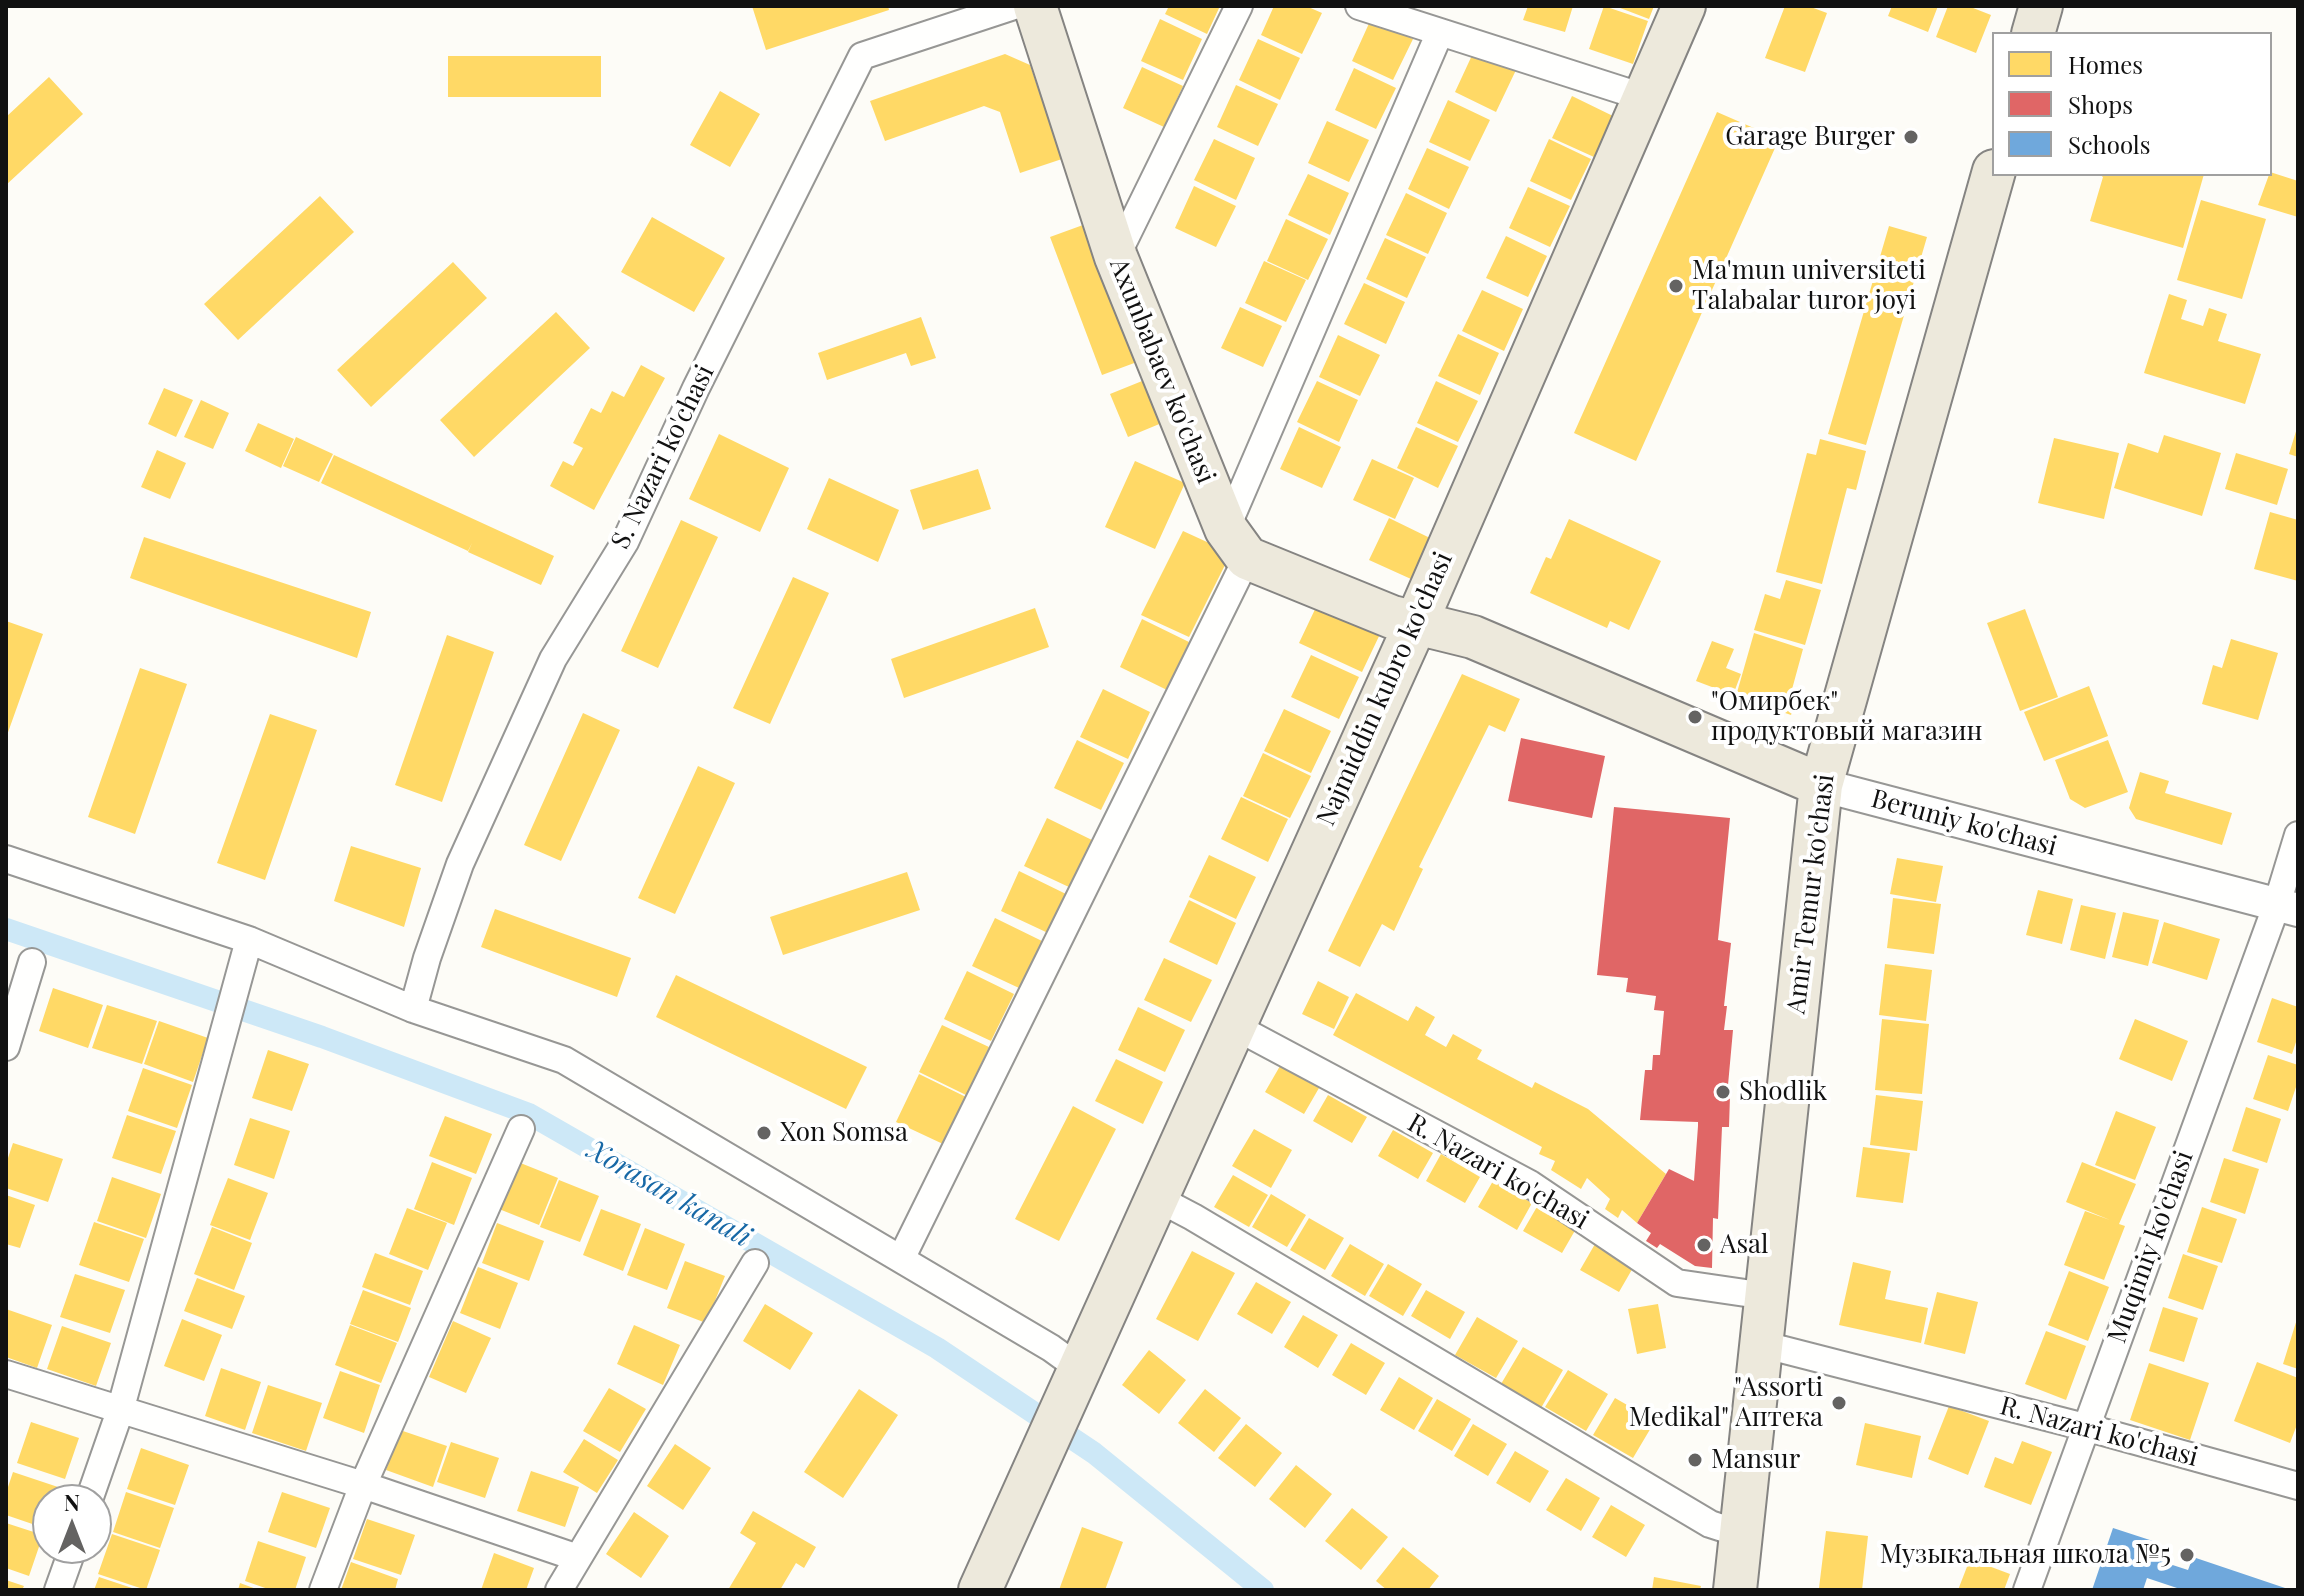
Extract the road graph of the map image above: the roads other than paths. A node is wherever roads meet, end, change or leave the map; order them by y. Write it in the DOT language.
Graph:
graph roads {
  1 [pos="1014,6"];
  2 [pos="1035,6"];
  3 [pos="1239,6"];
  4 [pos="1359,6"];
  5 [pos="1684,6"];
  6 [pos="2041,6"];
  7 [pos="1440,32"];
  8 [pos="2034,32"];
  9 [pos="1643,97"];
  10 [pos="1993,176"];
  11 [pos="1116,257"];
  12 [pos="1237,543"];
  13 [pos="1416,623"];
  14 [pos="1821,785"];
  15 [pos="2298,835"];
  16 [pos="6,859"];
  17 [pos="2287,907"];
  18 [pos="249,940"];
  19 [pos="32,962"];
  20 [pos="413,1009"];
  21 [pos="1234,1026"];
  22 [pos="6,1047"];
  23 [pos="521,1129"];
  24 [pos="1155,1197"];
  25 [pos="901,1259"];
  26 [pos="755,1263"];
  27 [pos="1766,1296"];
  28 [pos="1761,1344"];
  29 [pos="1080,1369"];
  30 [pos="6,1374"];
  31 [pos="120,1411"];
  32 [pos="2085,1427"];
  33 [pos="95,1484"];
  34 [pos="363,1485"];
  35 [pos="2298,1486"];
  36 [pos="1741,1534"];
  37 [pos="578,1558"];
  38 [pos="67,1564"];
  39 [pos="58,1590"];
  40 [pos="323,1590"];
  41 [pos="559,1590"];
  42 [pos="980,1590"];
  43 [pos="1735,1590"];
  44 [pos="2027,1590"];
  1 -- 20 [label="street, S. Nazari ko'chasi"];
  2 -- 11 [label="main road, Axunbabaev ko'chasi"];
  3 -- 11 [label="street"];
  4 -- 7 [label="street"];
  5 -- 9 [label="main road, Najmiddin kubro ko'chasi"];
  6 -- 8 [label="main road"];
  7 -- 9 [label="street"];
  7 -- 12 [label="street"];
  9 -- 13 [label="main road, Najmiddin kubro ko'chasi"];
  10 -- 14 [label="main road, Amir Temur ko'chasi"];
  11 -- 12 [label="main road, Axunbabaev ko'chasi"];
  12 -- 13 [label="main road"];
  12 -- 25 [label="street"];
  13 -- 14 [label="main road, Beruniy ko'chasi"];
  13 -- 21 [label="main road, Najmiddin kubro ko'chasi"];
  14 -- 17 [label="street, Beruniy ko'chasi"];
  14 -- 27 [label="main road, Amir Temur ko'chasi"];
  15 -- 17 [label="street, Muqimiy ko'chasi"];
  16 -- 18 [label="street"];
  17 -- 32 [label="street, Muqimiy ko'chasi"];
  18 -- 20 [label="street"];
  18 -- 31 [label="street"];
  19 -- 22 [label="street"];
  20 -- 25 [label="street"];
  21 -- 24 [label="main road, Najmiddin kubro ko'chasi"];
  21 -- 27 [label="street, R. Nazari ko'chasi"];
  23 -- 34 [label="street"];
  24 -- 29 [label="main road, Najmiddin kubro ko'chasi"];
  24 -- 36 [label="street"];
  25 -- 29 [label="street"];
  26 -- 37 [label="street"];
  27 -- 28 [label="main road, Amir Temur ko'chasi"];
  28 -- 32 [label="street, R. Nazari ko'chasi"];
  28 -- 36 [label="main road, Amir Temur ko'chasi"];
  29 -- 42 [label="main road, Najmiddin kubro ko'chasi"];
  30 -- 31 [label="street"];
  31 -- 33 [label="street"];
  31 -- 34 [label="street"];
  32 -- 35 [label="street, R. Nazari ko'chasi"];
  32 -- 44 [label="street, Muqimiy ko'chasi"];
  34 -- 37 [label="street"];
  34 -- 40 [label="street"];
  36 -- 43 [label="main road, Amir Temur ko'chasi"];
  37 -- 41 [label="street"];
  38 -- 39 [label="street"];
}
